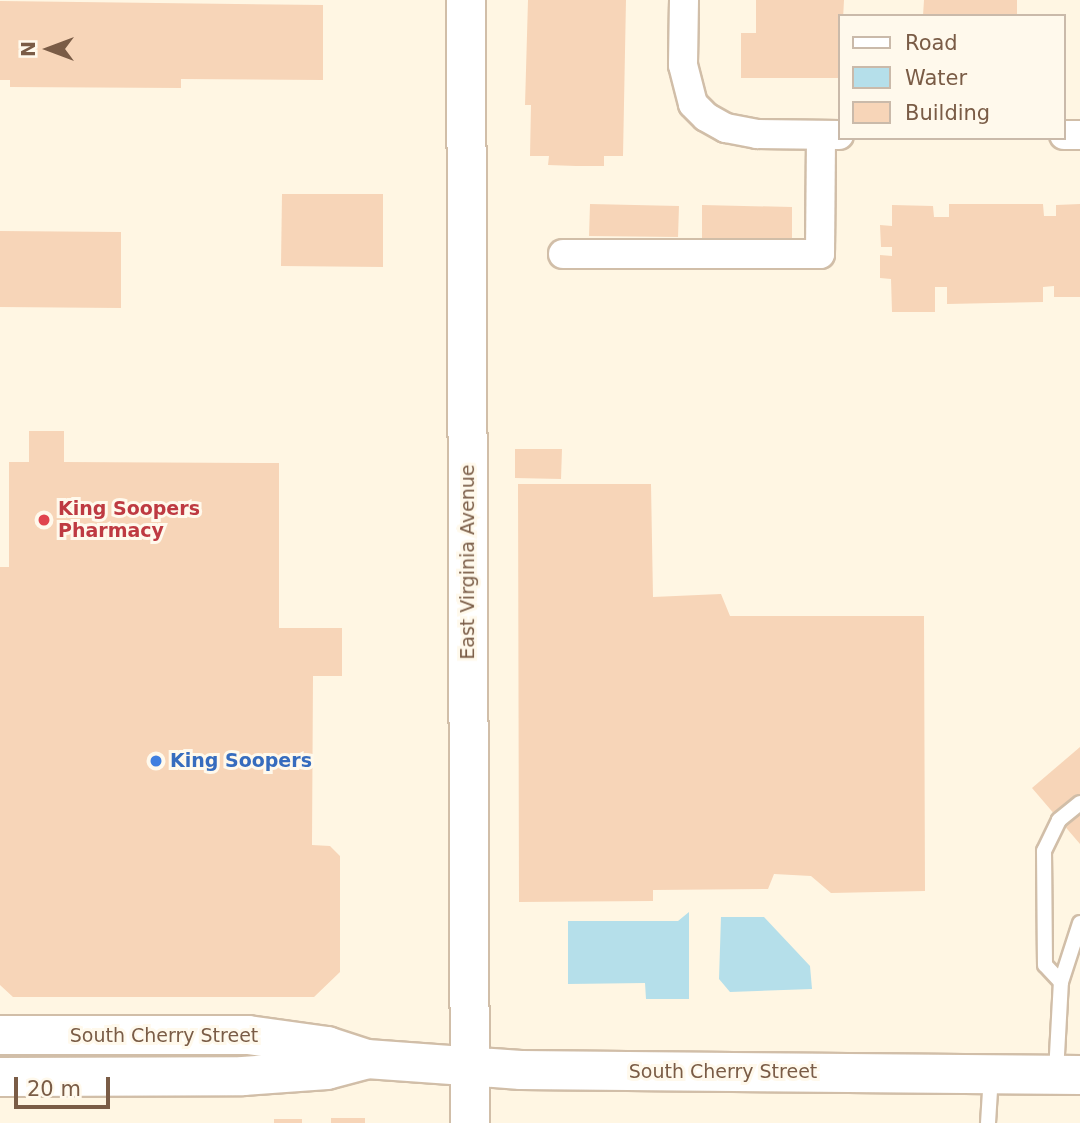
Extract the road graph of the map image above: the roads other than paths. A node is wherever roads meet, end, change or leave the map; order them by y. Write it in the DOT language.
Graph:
graph roads {
  1 [pos="466,0"];
  2 [pos="684,0"];
  3 [pos="830,135"];
  4 [pos="563,254"];
  5 [pos="1080,803"];
  6 [pos="1080,923"];
  7 [pos="1061,982"];
  8 [pos="0,1035"];
  9 [pos="367,1059"];
  10 [pos="470,1068"];
  11 [pos="991,1074"];
  12 [pos="1068,1075"];
  13 [pos="0,1077"];
  14 [pos="470,1123"];
  15 [pos="988,1123"];
  1 -- 10 [label="main road, East Virginia Avenue"];
  2 -- 3 [label="street"];
  3 -- 4 [label="street"];
  5 -- 7 [label="lane"];
  6 -- 7 [label="lane"];
  7 -- 12 [label="lane"];
  8 -- 9 [label="main road, South Cherry Street"];
  9 -- 10 [label="main road, South Cherry Street"];
  9 -- 13 [label="main road, South Cherry Street"];
  10 -- 11 [label="main road, South Cherry Street"];
  10 -- 14 [label="main road, East Virginia Avenue"];
  11 -- 12 [label="main road, South Cherry Street"];
  11 -- 15 [label="lane"];
}
